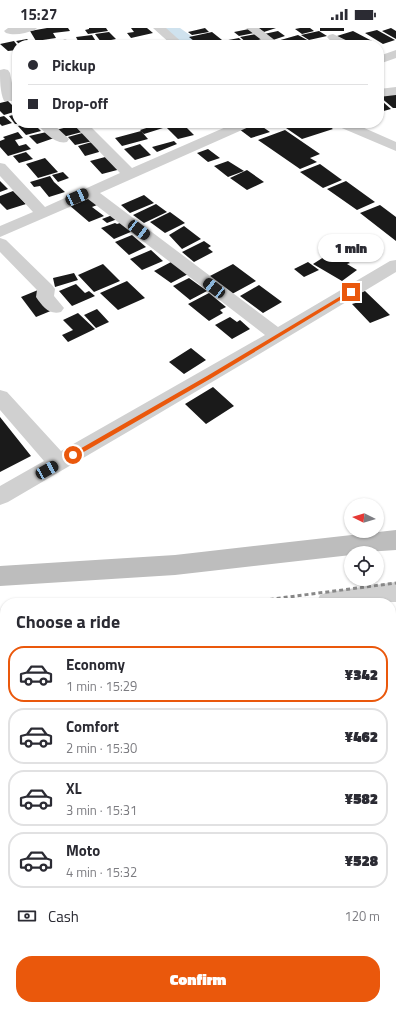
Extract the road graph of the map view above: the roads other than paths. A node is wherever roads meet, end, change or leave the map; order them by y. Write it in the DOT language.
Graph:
graph roads {
  1 [pos="31,28"];
  2 [pos="158,28"];
  3 [pos="252,28"];
  4 [pos="10,31"];
  5 [pos="333,37"];
  6 [pos="173,40"];
  7 [pos="268,40"];
  8 [pos="339,40"];
  9 [pos="396,54"];
  10 [pos="384,58"];
  11 [pos="4,73"];
  12 [pos="396,91"];
  13 [pos="384,92"];
  14 [pos="9,98"];
  15 [pos="50,128"];
  16 [pos="84,128"];
  17 [pos="235,128"];
  18 [pos="353,128"];
  19 [pos="373,128"];
  20 [pos="62,139"];
  21 [pos="396,139"];
  22 [pos="396,147"];
  23 [pos="0,167"];
  24 [pos="130,175"];
  25 [pos="89,192"];
  26 [pos="42,213"];
  27 [pos="0,232"];
  28 [pos="0,243"];
  29 [pos="396,265"];
  30 [pos="55,308"];
  31 [pos="277,335"];
  32 [pos="0,397"];
  33 [pos="59,463"];
  34 [pos="0,496"];
  35 [pos="396,540"];
  36 [pos="0,576"];
  37 [pos="396,592"];
  38 [pos="359,598"];
  1 -- 4 [label="street"];
  2 -- 6 [label="street"];
  3 -- 7 [label="street"];
  5 -- 8 [label="street"];
  9 -- 10 [label="street"];
  11 -- 14 [label="street"];
  12 -- 13 [label="street"];
  15 -- 20 [label="street"];
  16 -- 24 [label="street"];
  17 -- 24 [label="street"];
  18 -- 22 [label="street"];
  19 -- 21 [label="street"];
  23 -- 26 [label="street"];
  24 -- 25 [label="street"];
  25 -- 26 [label="street"];
  25 -- 31 [label="street"];
  26 -- 27 [label="street"];
  28 -- 30 [label="street"];
  29 -- 31 [label="street"];
  31 -- 33 [label="street"];
  32 -- 33 [label="street"];
  33 -- 34 [label="street"];
  35 -- 36 [label="street"];
  37 -- 38 [label="street"];
}
